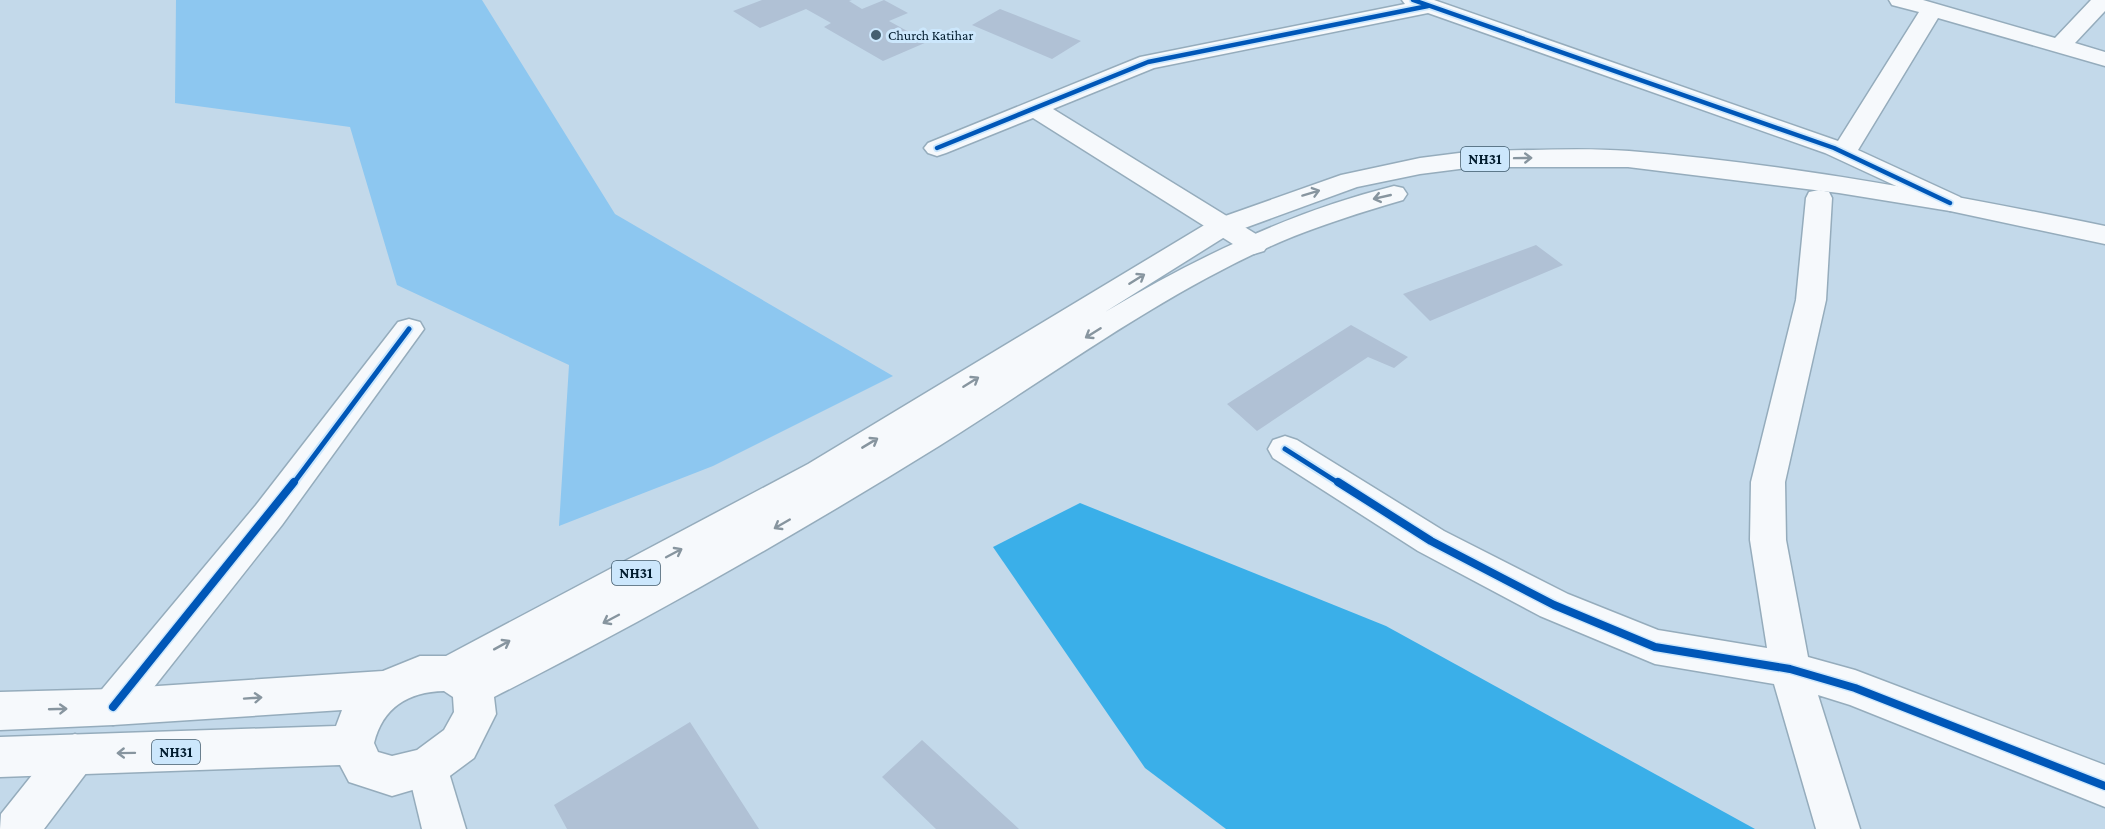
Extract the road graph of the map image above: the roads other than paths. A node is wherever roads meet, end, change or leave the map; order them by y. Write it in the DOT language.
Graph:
graph roads {
  1 [pos="1900,0"];
  2 [pos="2103,0"];
  3 [pos="1421,3"];
  4 [pos="1932,9"];
  5 [pos="2061,45"];
  6 [pos="2105,59"];
  7 [pos="1034,108"];
  8 [pos="937,148"];
  9 [pos="1844,152"];
  10 [pos="1819,198"];
  11 [pos="1950,203"];
  12 [pos="1221,227"];
  13 [pos="2105,235"];
  14 [pos="1254,245"];
  15 [pos="2105,253"];
  16 [pos="409,329"];
  17 [pos="926,424"];
  18 [pos="1285,449"];
  19 [pos="1790,669"];
  20 [pos="461,681"];
  21 [pos="386,689"];
  22 [pos="113,707"];
  23 [pos="0,711"];
  24 [pos="352,745"];
  25 [pos="75,754"];
  26 [pos="0,757"];
  27 [pos="428,767"];
  28 [pos="2105,786"];
  29 [pos="17,829"];
  30 [pos="444,829"];
  31 [pos="1838,829"];
  1 -- 4 [label="main road"];
  2 -- 5 [label="main road"];
  3 -- 7 [label="main road"];
  3 -- 9 [label="main road"];
  4 -- 5 [label="main road"];
  4 -- 9 [label="main road"];
  5 -- 6 [label="main road"];
  7 -- 8 [label="main road"];
  7 -- 12 [label="main road"];
  9 -- 11 [label="main road"];
  10 -- 14 [label="main road, NH31, one-way"];
  10 -- 15 [label="main road, NH31"];
  10 -- 19 [label="main road"];
  12 -- 11 [label="main road, NH31, one-way"];
  11 -- 13 [label="main road, NH31"];
  12 -- 14 [label="main road"];
  17 -- 12 [label="main road, NH31, one-way"];
  14 -- 17 [label="main road, NH31, one-way"];
  16 -- 22 [label="main road"];
  17 -- 20 [label="main road, NH31"];
  18 -- 19 [label="main road"];
  19 -- 28 [label="main road"];
  19 -- 31 [label="main road"];
  20 -- 21 [label="main road, NH31"];
  20 -- 27 [label="main road"];
  22 -- 21 [label="main road, NH31, one-way"];
  21 -- 24 [label="main road, NH31"];
  23 -- 22 [label="main road, NH31, one-way"];
  24 -- 25 [label="main road, NH31, one-way"];
  24 -- 27 [label="main road"];
  25 -- 26 [label="main road, NH31"];
  25 -- 29 [label="main road"];
  27 -- 30 [label="main road"];
}
